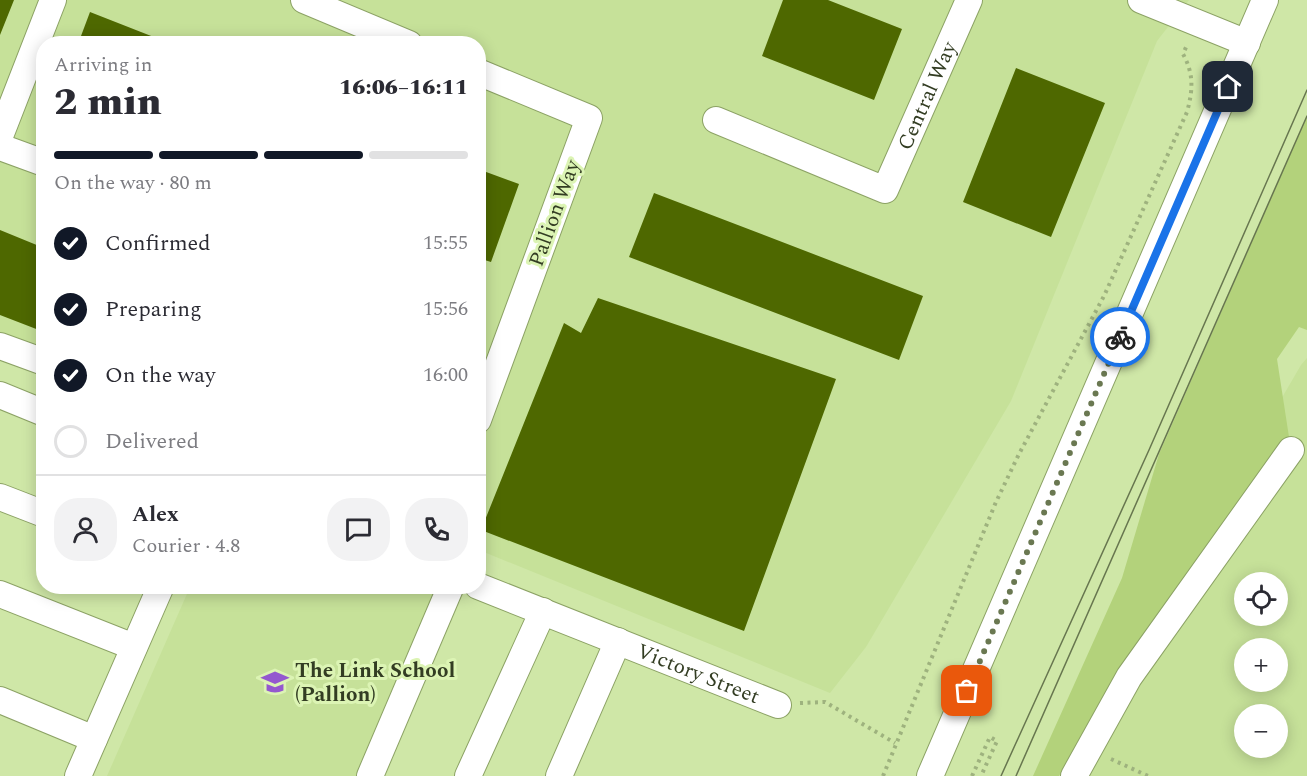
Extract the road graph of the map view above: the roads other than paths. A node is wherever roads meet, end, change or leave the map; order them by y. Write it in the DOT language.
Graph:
graph roads {
  1 [pos="52,0"];
  2 [pos="304,0"];
  3 [pos="969,0"];
  4 [pos="1141,0"];
  5 [pos="1265,0"];
  6 [pos="390,36"];
  7 [pos="1247,43"];
  8 [pos="486,75"];
  9 [pos="7,98"];
  10 [pos="716,120"];
  11 [pos="0,136"];
  12 [pos="0,147"];
  13 [pos="36,160"];
  14 [pos="0,346"];
  15 [pos="36,359"];
  16 [pos="0,395"];
  17 [pos="486,398"];
  18 [pos="36,410"];
  19 [pos="1291,450"];
  20 [pos="0,497"];
  21 [pos="36,510"];
  22 [pos="486,589"];
  23 [pos="0,594"];
  24 [pos="157,594"];
  25 [pos="448,594"];
  26 [pos="543,611"];
  27 [pos="618,641"];
  28 [pos="134,647"];
  29 [pos="0,700"];
  30 [pos="778,705"];
  31 [pos="94,738"];
  32 [pos="78,776"];
  33 [pos="370,776"];
  34 [pos="468,776"];
  35 [pos="560,776"];
  36 [pos="930,776"];
  37 [pos="1074,776"];
  1 -- 9 [label="street"];
  2 -- 6 [label="street"];
  3 -- 10 [label="street, Central Way"];
  4 -- 7 [label="street"];
  5 -- 7 [label="street"];
  7 -- 36 [label="street"];
  8 -- 17 [label="street, Pallion Way"];
  9 -- 11 [label="street"];
  12 -- 13 [label="street"];
  14 -- 15 [label="street"];
  16 -- 18 [label="street"];
  19 -- 37 [label="street"];
  20 -- 21 [label="street"];
  22 -- 26 [label="street, Victory Street"];
  23 -- 28 [label="street"];
  24 -- 28 [label="street"];
  25 -- 33 [label="street"];
  26 -- 27 [label="street, Victory Street"];
  26 -- 34 [label="street"];
  27 -- 30 [label="street, Victory Street"];
  27 -- 35 [label="street, Victory Street"];
  28 -- 31 [label="street"];
  29 -- 31 [label="street"];
  31 -- 32 [label="street"];
}
